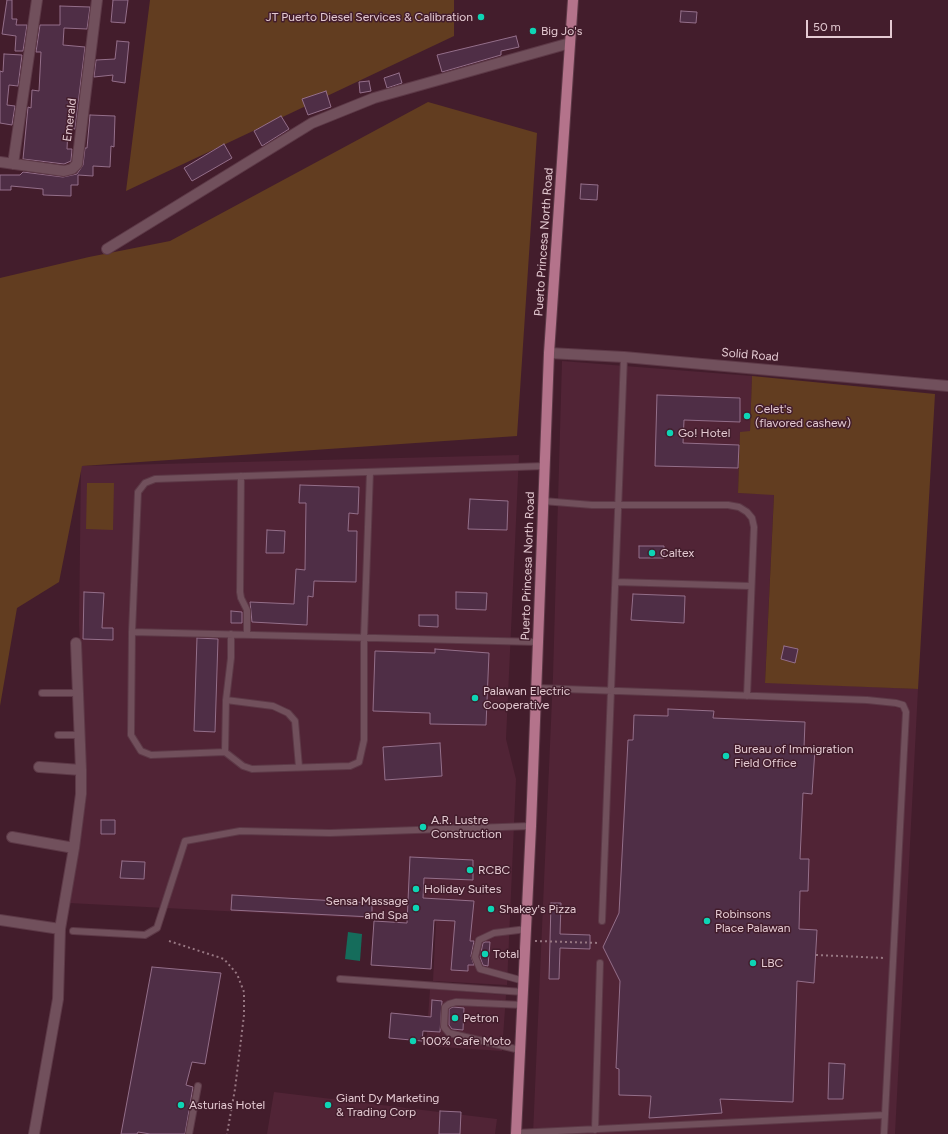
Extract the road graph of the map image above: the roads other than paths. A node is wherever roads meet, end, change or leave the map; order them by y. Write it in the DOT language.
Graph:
graph roads {
  1 [pos="37,0"];
  2 [pos="96,0"];
  3 [pos="573,0"];
  4 [pos="570,43"];
  5 [pos="0,162"];
  6 [pos="14,164"];
  7 [pos="107,249"];
  8 [pos="549,353"];
  9 [pos="624,357"];
  10 [pos="948,386"];
  11 [pos="545,466"];
  12 [pos="370,472"];
  13 [pos="241,476"];
  14 [pos="543,501"];
  15 [pos="619,505"];
  16 [pos="616,582"];
  17 [pos="750,586"];
  18 [pos="132,632"];
  19 [pos="231,634"];
  20 [pos="247,634"];
  21 [pos="364,637"];
  22 [pos="538,642"];
  23 [pos="76,643"];
  24 [pos="536,688"];
  25 [pos="612,691"];
  26 [pos="42,693"];
  27 [pos="78,693"];
  28 [pos="747,696"];
  29 [pos="226,700"];
  30 [pos="58,735"];
  31 [pos="80,735"];
  32 [pos="225,752"];
  33 [pos="39,766"];
  34 [pos="299,766"];
  35 [pos="82,770"];
  36 [pos="531,826"];
  37 [pos="12,837"];
  38 [pos="74,848"];
  39 [pos="0,920"];
  40 [pos="602,920"];
  41 [pos="60,929"];
  42 [pos="526,929"];
  43 [pos="73,931"];
  44 [pos="600,963"];
  45 [pos="340,979"];
  46 [pos="524,981"];
  47 [pos="523,992"];
  48 [pos="523,1005"];
  49 [pos="520,1050"];
  50 [pos="198,1086"];
  51 [pos="885,1116"];
  52 [pos="595,1130"];
  53 [pos="34,1134"];
  54 [pos="189,1134"];
  55 [pos="516,1134"];
  56 [pos="884,1134"];
  1 -- 6 [label="street"];
  2 -- 6 [label="street, Emerald"];
  3 -- 4 [label="main road, Puerto Princesa North Road"];
  4 -- 7 [label="street"];
  4 -- 8 [label="main road, Puerto Princesa North Road"];
  5 -- 6 [label="street, Emerald"];
  8 -- 9 [label="street, Solid Road"];
  8 -- 11 [label="main road, Puerto Princesa North Road"];
  9 -- 10 [label="street, Solid Road"];
  9 -- 15 [label="lane"];
  11 -- 12 [label="lane"];
  11 -- 14 [label="main road, Puerto Princesa North Road"];
  12 -- 13 [label="lane"];
  12 -- 21 [label="lane"];
  13 -- 18 [label="lane"];
  13 -- 20 [label="lane"];
  14 -- 15 [label="lane"];
  14 -- 22 [label="main road, Puerto Princesa North Road"];
  15 -- 16 [label="lane"];
  15 -- 17 [label="lane"];
  16 -- 17 [label="lane"];
  16 -- 25 [label="lane"];
  17 -- 28 [label="lane"];
  18 -- 19 [label="lane"];
  18 -- 32 [label="lane"];
  19 -- 20 [label="lane"];
  19 -- 29 [label="lane"];
  20 -- 21 [label="lane"];
  21 -- 22 [label="lane"];
  21 -- 34 [label="lane"];
  22 -- 24 [label="main road, Puerto Princesa North Road"];
  23 -- 27 [label="street"];
  24 -- 25 [label="lane"];
  24 -- 36 [label="main road, Puerto Princesa North Road"];
  25 -- 28 [label="lane"];
  25 -- 40 [label="lane"];
  26 -- 27 [label="lane"];
  27 -- 31 [label="street"];
  28 -- 51 [label="lane"];
  29 -- 32 [label="lane"];
  29 -- 34 [label="lane"];
  30 -- 31 [label="lane"];
  31 -- 35 [label="street"];
  32 -- 34 [label="lane"];
  33 -- 35 [label="street"];
  35 -- 38 [label="street"];
  36 -- 42 [label="main road, Puerto Princesa North Road"];
  36 -- 43 [label="lane"];
  37 -- 38 [label="street"];
  38 -- 41 [label="street"];
  39 -- 41 [label="street"];
  41 -- 53 [label="street"];
  42 -- 46 [label="main road, Puerto Princesa North Road"];
  42 -- 46 [label="lane"];
  44 -- 52 [label="lane"];
  45 -- 47 [label="lane"];
  46 -- 47 [label="main road, Puerto Princesa North Road"];
  47 -- 48 [label="main road, Puerto Princesa North Road"];
  48 -- 49 [label="main road, Puerto Princesa North Road"];
  48 -- 49 [label="lane"];
  49 -- 55 [label="main road, Puerto Princesa North Road"];
  50 -- 54 [label="lane"];
  51 -- 52 [label="lane"];
  51 -- 56 [label="lane"];
  52 -- 55 [label="lane"];
}
